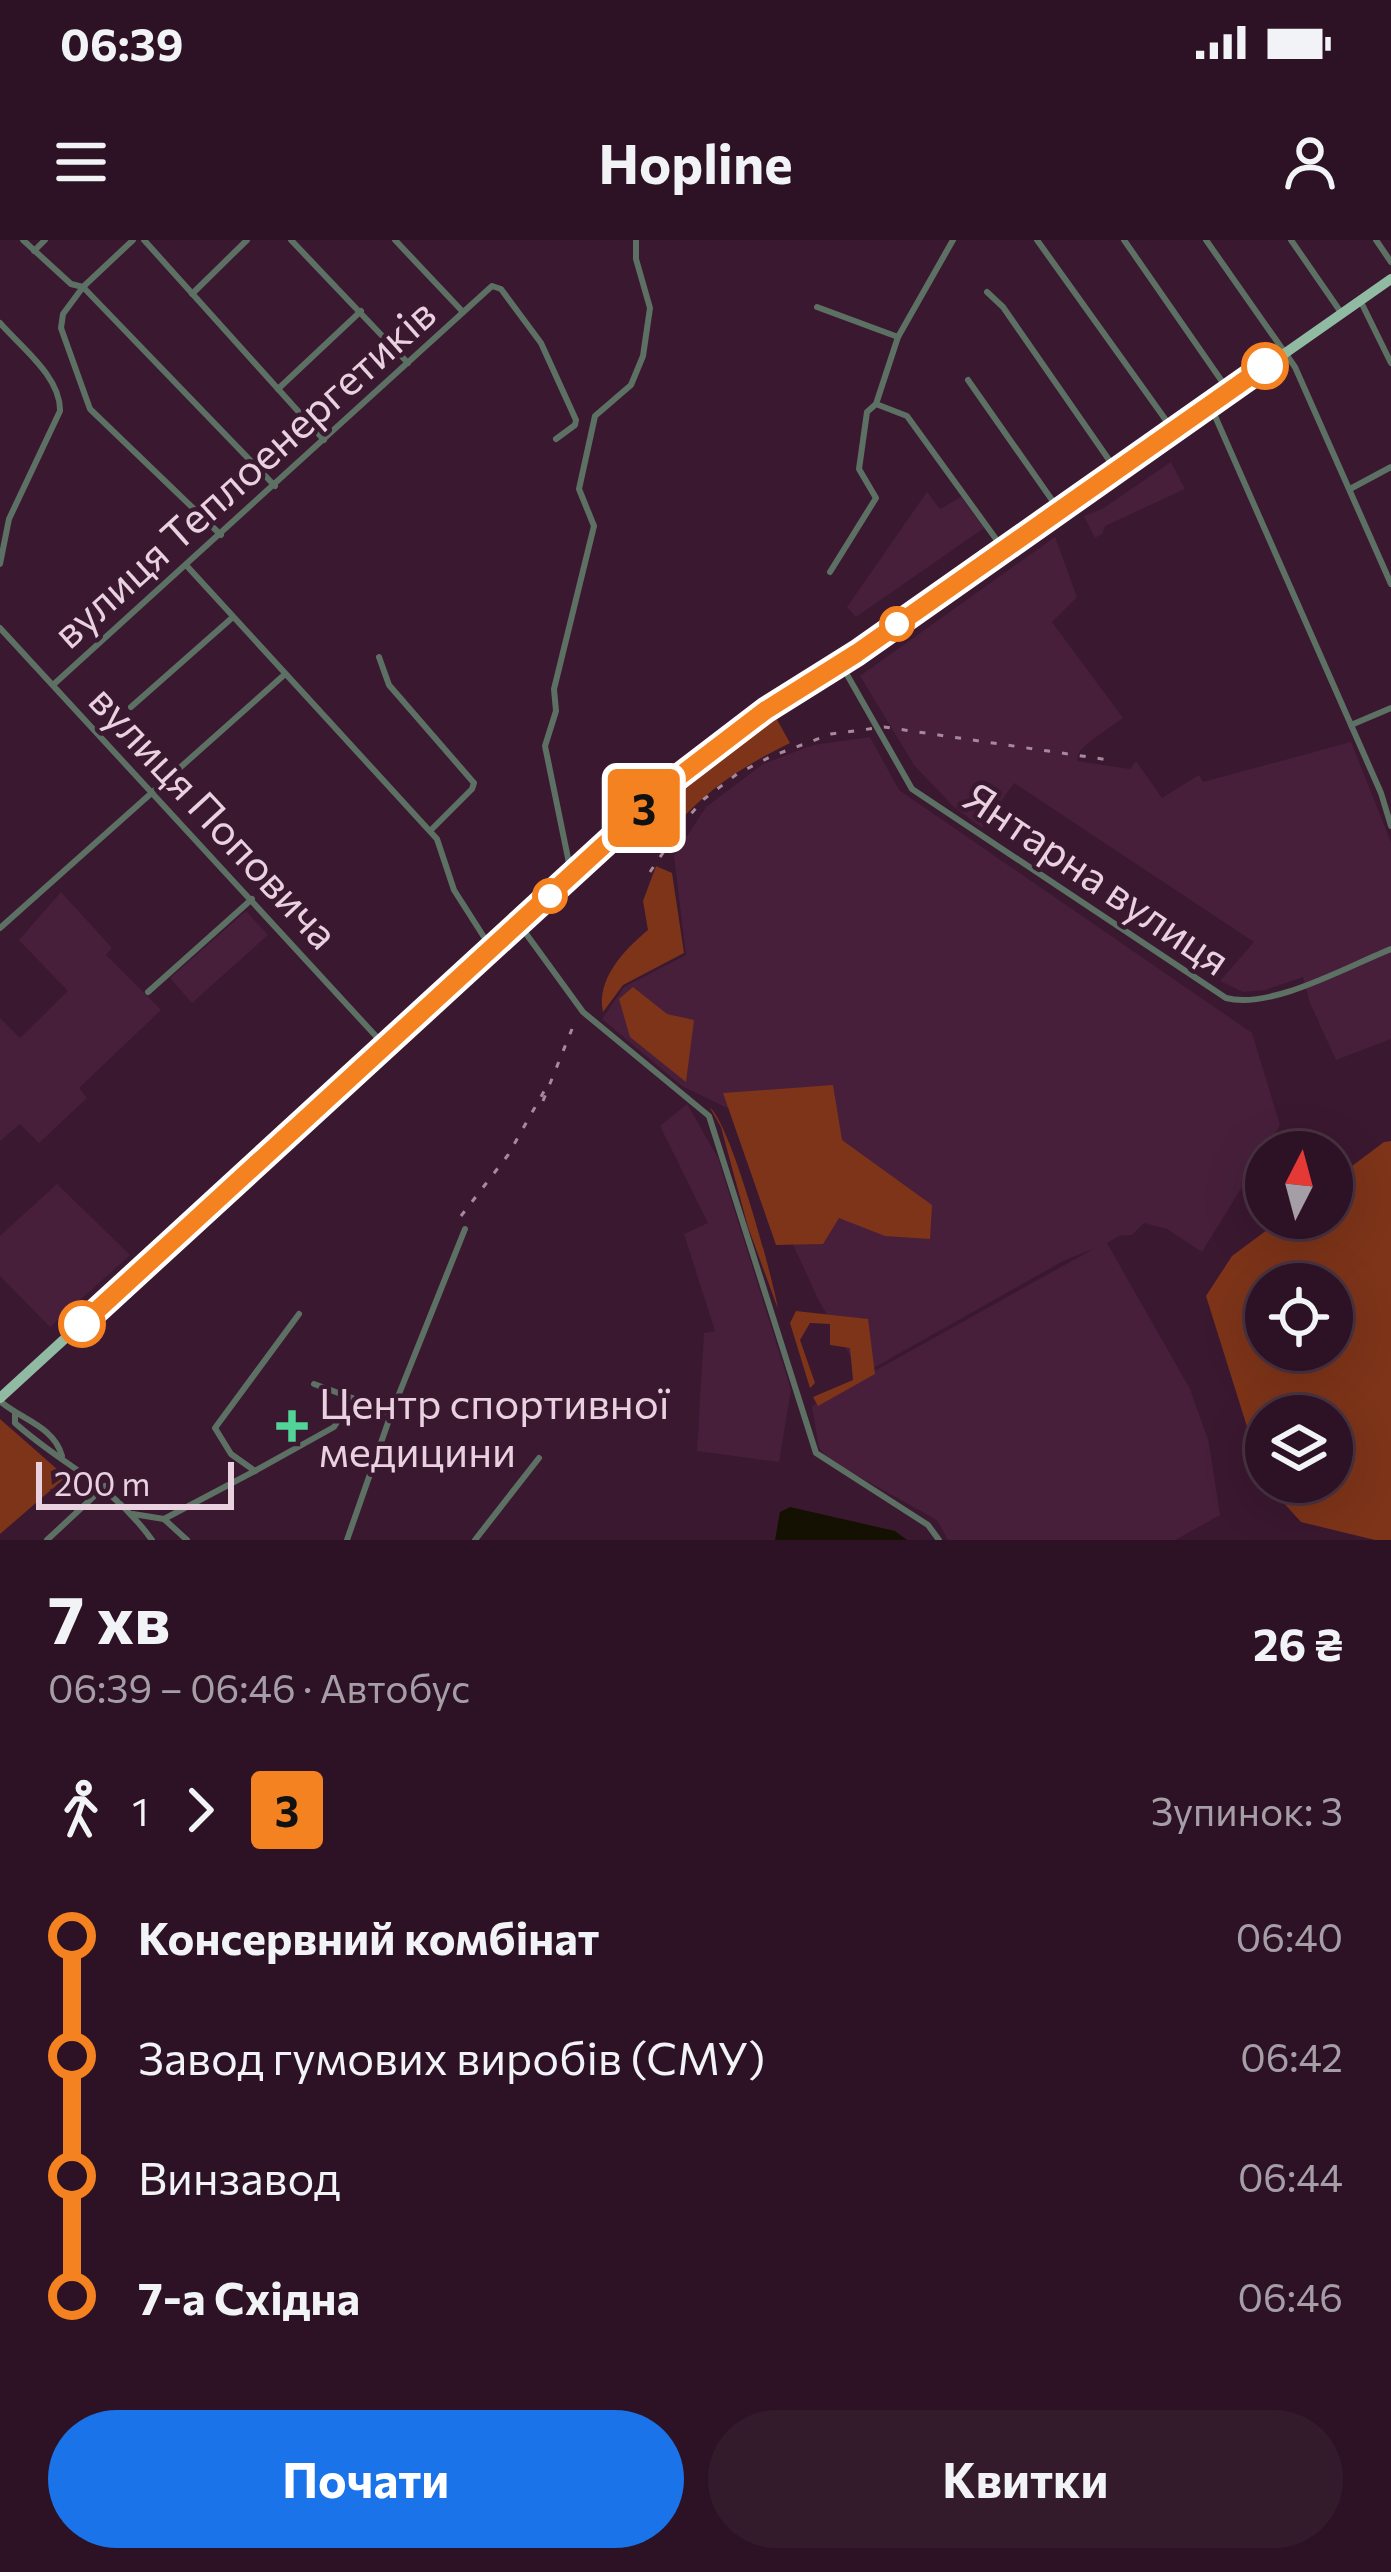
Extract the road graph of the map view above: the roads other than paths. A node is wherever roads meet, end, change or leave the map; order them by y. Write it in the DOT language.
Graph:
graph roads {
  1 [pos="23,240"];
  2 [pos="46,240"];
  3 [pos="133,240"];
  4 [pos="144,240"];
  5 [pos="247,240"];
  6 [pos="291,240"];
  7 [pos="395,240"];
  8 [pos="636,240"];
  9 [pos="953,240"];
  10 [pos="1037,240"];
  11 [pos="1124,240"];
  12 [pos="1206,240"];
  13 [pos="1291,240"];
  14 [pos="1376,240"];
  15 [pos="34,251"];
  16 [pos="1391,262"];
  17 [pos="1391,279"];
  18 [pos="83,287"];
  19 [pos="987,292"];
  20 [pos="193,294"];
  21 [pos="1360,299"];
  22 [pos="817,307"];
  23 [pos="361,311"];
  24 [pos="463,312"];
  25 [pos="1342,313"];
  26 [pos="0,323"];
  27 [pos="898,338"];
  28 [pos="1285,352"];
  29 [pos="408,363"];
  30 [pos="1391,363"];
  31 [pos="968,380"];
  32 [pos="278,389"];
  33 [pos="1228,390"];
  34 [pos="876,404"];
  35 [pos="1209,404"];
  36 [pos="1173,430"];
  37 [pos="556,439"];
  38 [pos="324,440"];
  39 [pos="1391,467"];
  40 [pos="1116,470"];
  41 [pos="275,486"];
  42 [pos="1349,489"];
  43 [pos="1060,510"];
  44 [pos="220,535"];
  45 [pos="1004,550"];
  46 [pos="0,564"];
  47 [pos="186,565"];
  48 [pos="830,572"];
  49 [pos="1391,584"];
  50 [pos="232,617"];
  51 [pos="0,628"];
  52 [pos="379,657"];
  53 [pos="841,664"];
  54 [pos="284,675"];
  55 [pos="53,685"];
  56 [pos="131,707"];
  57 [pos="1391,708"];
  58 [pos="1351,725"];
  59 [pos="154,792"];
  60 [pos="1391,826"];
  61 [pos="430,831"];
  62 [pos="569,863"];
  63 [pos="252,899"];
  64 [pos="519,924"];
  65 [pos="0,928"];
  66 [pos="491,948"];
  67 [pos="1391,949"];
  68 [pos="148,992"];
  69 [pos="385,1046"];
  70 [pos="465,1229"];
  71 [pos="299,1314"];
  72 [pos="314,1384"];
  73 [pos="352,1398"];
  74 [pos="0,1400"];
  75 [pos="15,1413"];
  76 [pos="391,1414"];
  77 [pos="62,1456"];
  78 [pos="539,1458"];
  79 [pos="255,1471"];
  80 [pos="105,1486"];
  81 [pos="133,1514"];
  82 [pos="164,1519"];
  83 [pos="47,1540"];
  84 [pos="152,1540"];
  85 [pos="187,1540"];
  86 [pos="347,1540"];
  87 [pos="475,1540"];
  88 [pos="940,1540"];
  1 -- 15 [label="street"];
  2 -- 15 [label="street"];
  3 -- 18 [label="street"];
  4 -- 20 [label="street"];
  5 -- 20 [label="street"];
  6 -- 23 [label="street"];
  7 -- 24 [label="street"];
  8 -- 62 [label="street"];
  9 -- 27 [label="street"];
  10 -- 36 [label="street"];
  11 -- 33 [label="street"];
  12 -- 28 [label="street"];
  13 -- 25 [label="street"];
  14 -- 16 [label="street"];
  15 -- 18 [label="street"];
  17 -- 21 [label="main road"];
  18 -- 41 [label="street"];
  18 -- 44 [label="street"];
  19 -- 40 [label="street"];
  20 -- 32 [label="street"];
  21 -- 25 [label="main road"];
  21 -- 30 [label="street"];
  22 -- 27 [label="street"];
  23 -- 29 [label="street"];
  23 -- 32 [label="street"];
  24 -- 29 [label="street, вулиця Теплоенергетиків"];
  24 -- 37 [label="street, вулиця Теплоенергетиків"];
  25 -- 28 [label="main road"];
  26 -- 46 [label="street"];
  27 -- 34 [label="street"];
  28 -- 33 [label="main road"];
  28 -- 42 [label="street"];
  29 -- 38 [label="street, вулиця Теплоенергетиків"];
  31 -- 43 [label="street"];
  32 -- 38 [label="street"];
  33 -- 35 [label="main road"];
  34 -- 45 [label="street"];
  34 -- 48 [label="street"];
  35 -- 36 [label="main road"];
  35 -- 58 [label="street"];
  36 -- 40 [label="main road"];
  38 -- 41 [label="street, вулиця Теплоенергетиків"];
  39 -- 42 [label="street"];
  40 -- 43 [label="main road"];
  41 -- 44 [label="street, вулиця Теплоенергетиків"];
  42 -- 49 [label="street"];
  43 -- 45 [label="main road"];
  44 -- 47 [label="street, вулиця Теплоенергетиків"];
  45 -- 53 [label="main road"];
  47 -- 50 [label="street"];
  47 -- 55 [label="street, вулиця Теплоенергетиків"];
  50 -- 54 [label="street"];
  50 -- 56 [label="street"];
  51 -- 55 [label="street, вулиця Поповича"];
  52 -- 61 [label="street"];
  53 -- 64 [label="main road"];
  53 -- 67 [label="street, Янтарна вулиця"];
  54 -- 59 [label="street"];
  54 -- 61 [label="street"];
  55 -- 59 [label="street, вулиця Поповича"];
  57 -- 58 [label="street"];
  58 -- 60 [label="street"];
  59 -- 63 [label="street, вулиця Поповича"];
  59 -- 65 [label="street"];
  61 -- 66 [label="street"];
  63 -- 68 [label="street"];
  63 -- 69 [label="street, вулиця Поповича"];
  64 -- 66 [label="main road"];
  64 -- 88 [label="street"];
  66 -- 69 [label="main road"];
  69 -- 74 [label="main road"];
  70 -- 76 [label="street"];
  71 -- 79 [label="street"];
  72 -- 73 [label="street"];
  73 -- 76 [label="street"];
  73 -- 79 [label="street"];
  74 -- 75 [label="street"];
  75 -- 77 [label="street"];
  75 -- 77 [label="street"];
  76 -- 86 [label="street"];
  77 -- 80 [label="street"];
  78 -- 87 [label="street"];
  79 -- 82 [label="street"];
  80 -- 81 [label="street"];
  80 -- 83 [label="street"];
  81 -- 82 [label="street"];
  81 -- 84 [label="street"];
  82 -- 85 [label="street"];
}
